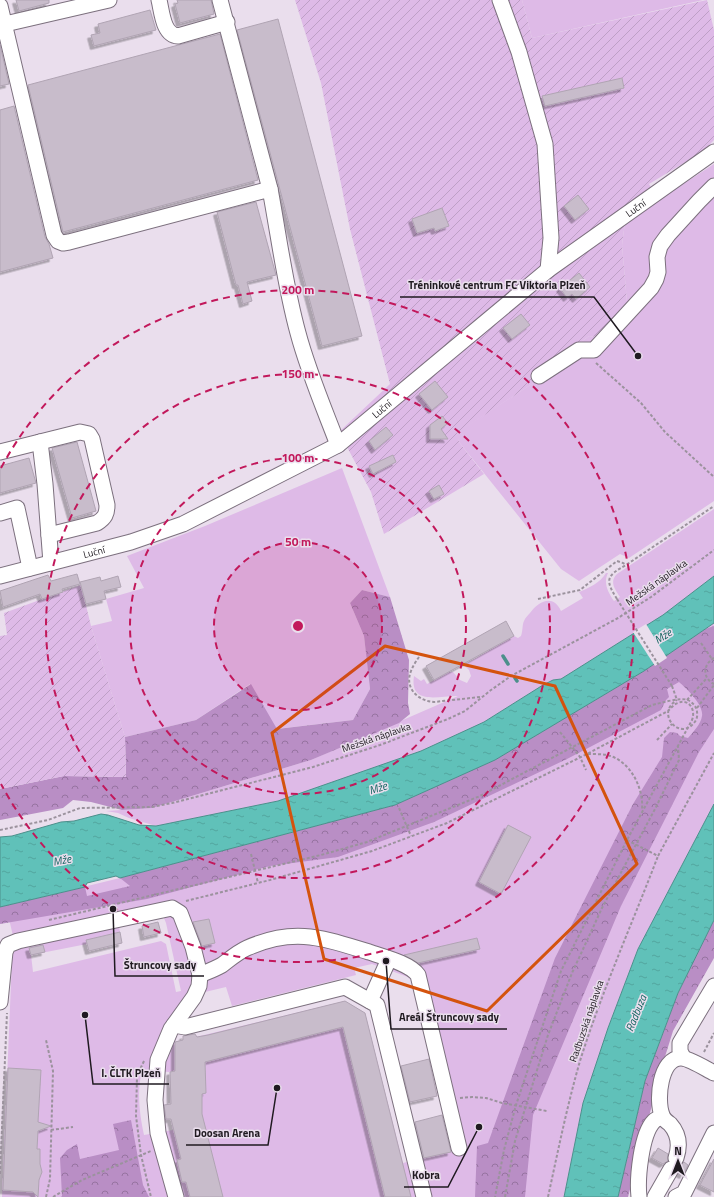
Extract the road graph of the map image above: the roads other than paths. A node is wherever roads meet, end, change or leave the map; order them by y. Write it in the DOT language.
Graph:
graph roads {
  1 [pos="109,0"];
  2 [pos="159,0"];
  3 [pos="220,0"];
  4 [pos="500,0"];
  5 [pos="0,6"];
  6 [pos="227,22"];
  7 [pos="5,24"];
  8 [pos="714,152"];
  9 [pos="714,186"];
  10 [pos="270,189"];
  11 [pos="548,270"];
  12 [pos="539,376"];
  13 [pos="40,442"];
  14 [pos="338,445"];
  15 [pos="0,452"];
  16 [pos="0,513"];
  17 [pos="49,535"];
  18 [pos="51,563"];
  19 [pos="30,568"];
  20 [pos="0,576"];
  21 [pos="4,949"];
  22 [pos="389,959"];
  23 [pos="200,974"];
  24 [pos="714,986"];
  25 [pos="370,1001"];
  26 [pos="4,1006"];
  27 [pos="174,1025"];
  28 [pos="683,1058"];
  29 [pos="714,1073"];
  30 [pos="662,1116"];
  31 [pos="714,1133"];
  32 [pos="459,1148"];
  33 [pos="176,1197"];
  34 [pos="424,1197"];
  35 [pos="639,1197"];
  36 [pos="655,1197"];
  37 [pos="676,1197"];
  1 -- 7 [label="street"];
  2 -- 6 [label="street"];
  3 -- 6 [label="street"];
  4 -- 11 [label="street"];
  5 -- 7 [label="street"];
  6 -- 10 [label="street"];
  7 -- 10 [label="street"];
  8 -- 11 [label="street, Luční"];
  9 -- 12 [label="street"];
  10 -- 14 [label="street"];
  11 -- 14 [label="street, Luční"];
  13 -- 15 [label="street"];
  13 -- 17 [label="street"];
  13 -- 17 [label="street"];
  14 -- 18 [label="street, Luční"];
  16 -- 19 [label="street"];
  17 -- 18 [label="street"];
  18 -- 19 [label="street, Luční"];
  19 -- 20 [label="street, Luční"];
  21 -- 23 [label="street"];
  21 -- 26 [label="street"];
  22 -- 23 [label="street"];
  22 -- 25 [label="street"];
  22 -- 32 [label="street"];
  23 -- 27 [label="street"];
  24 -- 28 [label="street"];
  25 -- 27 [label="street"];
  25 -- 34 [label="street"];
  27 -- 33 [label="street"];
  28 -- 29 [label="street"];
  28 -- 30 [label="street"];
  30 -- 35 [label="street"];
  30 -- 36 [label="street"];
  31 -- 37 [label="street"];
}
